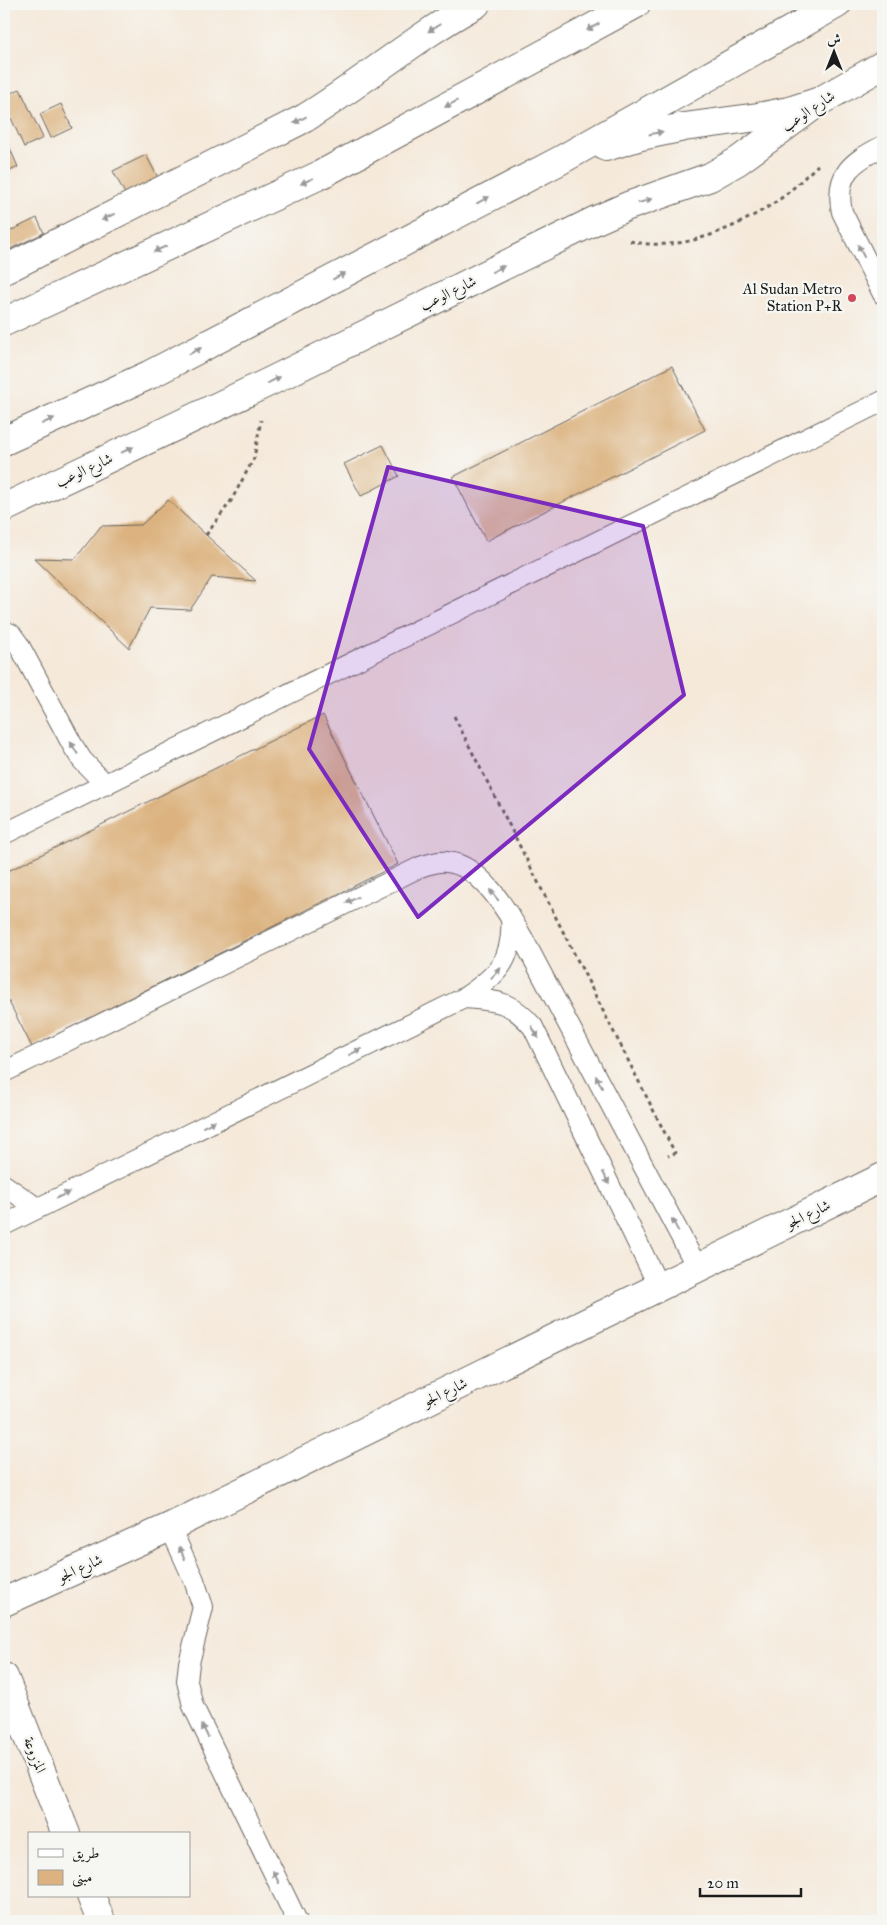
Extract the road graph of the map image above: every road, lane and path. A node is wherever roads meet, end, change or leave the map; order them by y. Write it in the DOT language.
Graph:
graph roads {
  1 [pos="476,4"];
  2 [pos="636,4"];
  3 [pos="837,4"];
  4 [pos="883,64"];
  5 [pos="820,101"];
  6 [pos="883,146"];
  7 [pos="859,159"];
  8 [pos="559,161"];
  9 [pos="594,221"];
  10 [pos="4,270"];
  11 [pos="883,294"];
  12 [pos="4,322"];
  13 [pos="269,382"];
  14 [pos="883,401"];
  15 [pos="4,441"];
  16 [pos="4,508"];
  17 [pos="206,534"];
  18 [pos="4,631"];
  19 [pos="454,716"];
  20 [pos="106,785"];
  21 [pos="4,834"];
  22 [pos="511,918"];
  23 [pos="464,998"];
  24 [pos="4,1072"];
  25 [pos="645,1168"];
  26 [pos="883,1177"];
  27 [pos="4,1185"];
  28 [pos="37,1208"];
  29 [pos="4,1225"];
  30 [pos="698,1269"];
  31 [pos="659,1287"];
  32 [pos="170,1527"];
  33 [pos="4,1602"];
  34 [pos="4,1677"];
  35 [pos="65,1832"];
  36 [pos="92,1898"];
  37 [pos="101,1921"];
  38 [pos="297,1921"];
  1 -- 10 [label="street, one-way"];
  2 -- 12 [label="street, one-way"];
  3 -- 8 [label="street"];
  4 -- 5 [label="street, شارع الوعب"];
  8 -- 5 [label="street, one-way"];
  9 -- 5 [label="street, شارع الوعب, one-way"];
  6 -- 7 [label="lane"];
  7 -- 9 [label="path"];
  11 -- 7 [label="lane, one-way"];
  15 -- 8 [label="street, one-way"];
  13 -- 9 [label="street, شارع الوعب, one-way"];
  16 -- 13 [label="street, شارع الوعب, one-way"];
  13 -- 17 [label="path"];
  14 -- 20 [label="lane"];
  20 -- 18 [label="lane, one-way"];
  19 -- 25 [label="path"];
  20 -- 21 [label="lane"];
  23 -- 22 [label="lane, one-way"];
  22 -- 24 [label="lane, one-way"];
  25 -- 22 [label="lane, one-way"];
  28 -- 23 [label="lane, one-way"];
  23 -- 31 [label="lane, one-way"];
  30 -- 25 [label="lane, one-way"];
  26 -- 30 [label="street, شارع الجو"];
  27 -- 28 [label="lane"];
  28 -- 29 [label="lane"];
  30 -- 31 [label="street, شارع الجو"];
  31 -- 32 [label="street, شارع الجو"];
  32 -- 33 [label="street, شارع الجو"];
  38 -- 32 [label="lane, one-way"];
  34 -- 35 [label="street, المزروعة"];
  36 -- 37 [label="street"];
}
